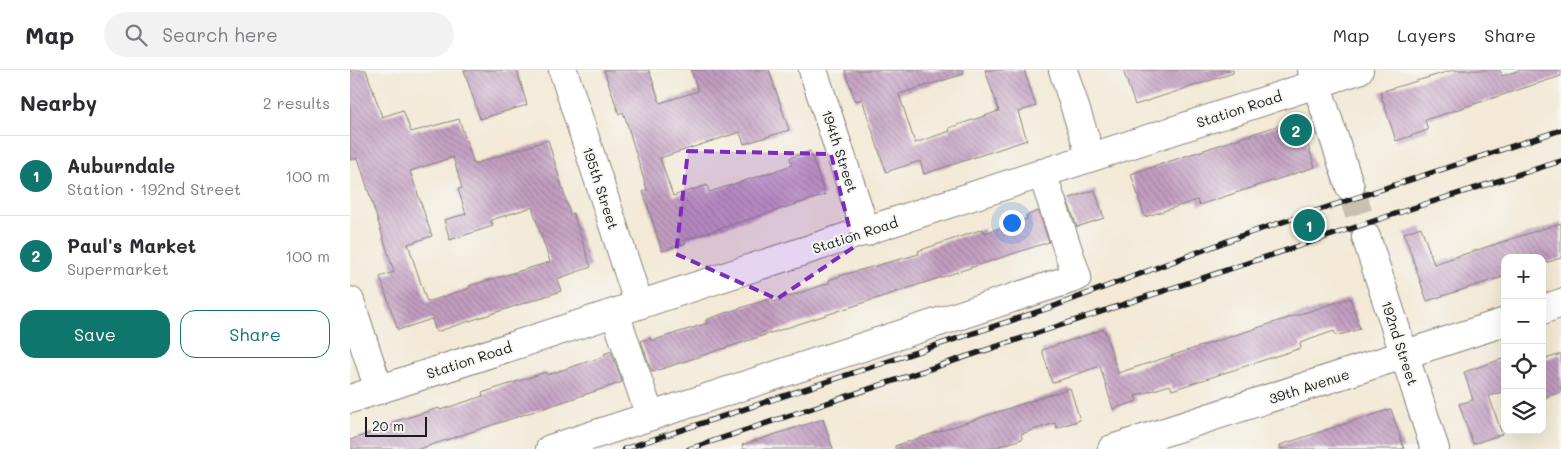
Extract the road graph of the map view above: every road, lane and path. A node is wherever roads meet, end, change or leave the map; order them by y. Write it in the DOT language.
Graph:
graph roads {
  1 [pos="563,70"];
  2 [pos="813,70"];
  3 [pos="1063,70"];
  4 [pos="1359,70"];
  5 [pos="1314,77"];
  6 [pos="1091,156"];
  7 [pos="1042,173"];
  8 [pos="1350,187"];
  9 [pos="866,232"];
  10 [pos="1366,237"];
  11 [pos="350,301"];
  12 [pos="1561,304"];
  13 [pos="627,309"];
  14 [pos="1546,309"];
  15 [pos="1501,323"];
  16 [pos="1404,355"];
  17 [pos="379,390"];
  18 [pos="350,399"];
  19 [pos="650,416"];
  20 [pos="550,449"];
  21 [pos="1112,449"];
  22 [pos="1435,449"];
  1 -- 13 [label="street, 195th Street"];
  2 -- 9 [label="street, 194th Street"];
  3 -- 6 [label="street"];
  4 -- 5 [label="street, Station Road"];
  5 -- 6 [label="street, Station Road"];
  5 -- 8 [label="street"];
  6 -- 7 [label="street, Station Road"];
  7 -- 9 [label="street, Station Road"];
  7 -- 19 [label="street"];
  9 -- 13 [label="street, Station Road"];
  10 -- 16 [label="street, 192nd Street"];
  11 -- 17 [label="street"];
  12 -- 14 [label="street"];
  13 -- 17 [label="street, Station Road"];
  13 -- 19 [label="street, 195th Street"];
  15 -- 16 [label="street, 39th Avenue"];
  16 -- 21 [label="street, 39th Avenue"];
  16 -- 22 [label="street, 192nd Street"];
  17 -- 18 [label="street, Station Road"];
  19 -- 20 [label="street"];
}
